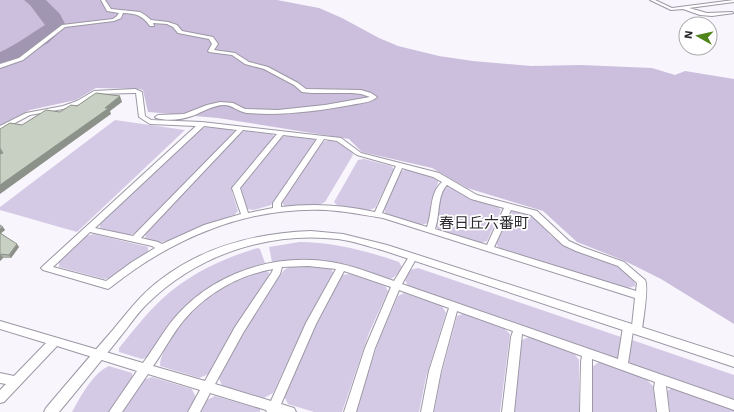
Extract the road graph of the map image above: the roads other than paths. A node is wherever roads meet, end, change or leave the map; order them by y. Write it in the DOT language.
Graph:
graph roads {
  1 [pos="104,0"];
  2 [pos="652,0"];
  3 [pos="734,0"];
  4 [pos="709,4"];
  5 [pos="682,7"];
  6 [pos="121,13"];
  7 [pos="733,14"];
  8 [pos="0,66"];
  9 [pos="145,120"];
  10 [pos="202,124"];
  11 [pos="0,129"];
  12 [pos="241,129"];
  13 [pos="281,133"];
  14 [pos="322,137"];
  15 [pos="400,165"];
  16 [pos="447,181"];
  17 [pos="509,206"];
  18 [pos="277,210"];
  19 [pos="377,214"];
  20 [pos="245,215"];
  21 [pos="89,229"];
  22 [pos="430,231"];
  23 [pos="135,240"];
  24 [pos="162,248"];
  25 [pos="489,249"];
  26 [pos="413,257"];
  27 [pos="278,264"];
  28 [pos="342,267"];
  29 [pos="396,286"];
  30 [pos="641,296"];
  31 [pos="454,306"];
  32 [pos="0,325"];
  33 [pos="519,329"];
  34 [pos="633,329"];
  35 [pos="55,342"];
  36 [pos="588,353"];
  37 [pos="99,354"];
  38 [pos="623,361"];
  39 [pos="734,362"];
  40 [pos="146,369"];
  41 [pos="0,378"];
  42 [pos="661,379"];
  43 [pos="15,381"];
  44 [pos="208,387"];
  45 [pos="0,398"];
  46 [pos="734,405"];
  47 [pos="273,410"];
  48 [pos="51,412"];
  49 [pos="115,412"];
  50 [pos="194,412"];
  51 [pos="290,412"];
  52 [pos="350,412"];
  53 [pos="427,412"];
  54 [pos="508,412"];
  55 [pos="586,412"];
  56 [pos="663,412"];
  1 -- 6 [label="street"];
  2 -- 5 [label="street"];
  3 -- 4 [label="street"];
  4 -- 5 [label="street"];
  4 -- 7 [label="street"];
  5 -- 7 [label="street"];
  6 -- 8 [label="street"];
  6 -- 9 [label="street"];
  9 -- 10 [label="street"];
  9 -- 11 [label="street"];
  10 -- 12 [label="street"];
  10 -- 21 [label="street"];
  12 -- 13 [label="street"];
  12 -- 23 [label="street"];
  13 -- 14 [label="street"];
  13 -- 20 [label="street"];
  14 -- 15 [label="street"];
  14 -- 18 [label="street"];
  15 -- 16 [label="street"];
  15 -- 19 [label="street"];
  16 -- 17 [label="street"];
  16 -- 22 [label="street"];
  17 -- 25 [label="street"];
  17 -- 30 [label="street"];
  18 -- 19 [label="street"];
  18 -- 20 [label="street"];
  19 -- 22 [label="street"];
  20 -- 24 [label="street"];
  21 -- 23 [label="street"];
  21 -- 24 [label="street"];
  22 -- 25 [label="street"];
  23 -- 24 [label="street"];
  25 -- 30 [label="street"];
  26 -- 29 [label="street"];
  26 -- 34 [label="street"];
  26 -- 37 [label="street"];
  27 -- 28 [label="street"];
  27 -- 40 [label="street"];
  27 -- 44 [label="street"];
  28 -- 29 [label="street"];
  28 -- 47 [label="street"];
  29 -- 31 [label="street"];
  29 -- 52 [label="street"];
  30 -- 34 [label="street"];
  31 -- 33 [label="street"];
  31 -- 53 [label="street"];
  32 -- 35 [label="street"];
  33 -- 36 [label="street"];
  33 -- 54 [label="street"];
  34 -- 38 [label="street"];
  34 -- 39 [label="street"];
  35 -- 37 [label="street"];
  35 -- 43 [label="street"];
  36 -- 42 [label="street"];
  36 -- 55 [label="street"];
  37 -- 40 [label="street"];
  37 -- 48 [label="street"];
  40 -- 44 [label="street"];
  40 -- 49 [label="street"];
  41 -- 43 [label="street"];
  42 -- 46 [label="street"];
  42 -- 56 [label="street"];
  43 -- 45 [label="street"];
  44 -- 47 [label="street"];
  44 -- 50 [label="street"];
  47 -- 51 [label="street"];
}
